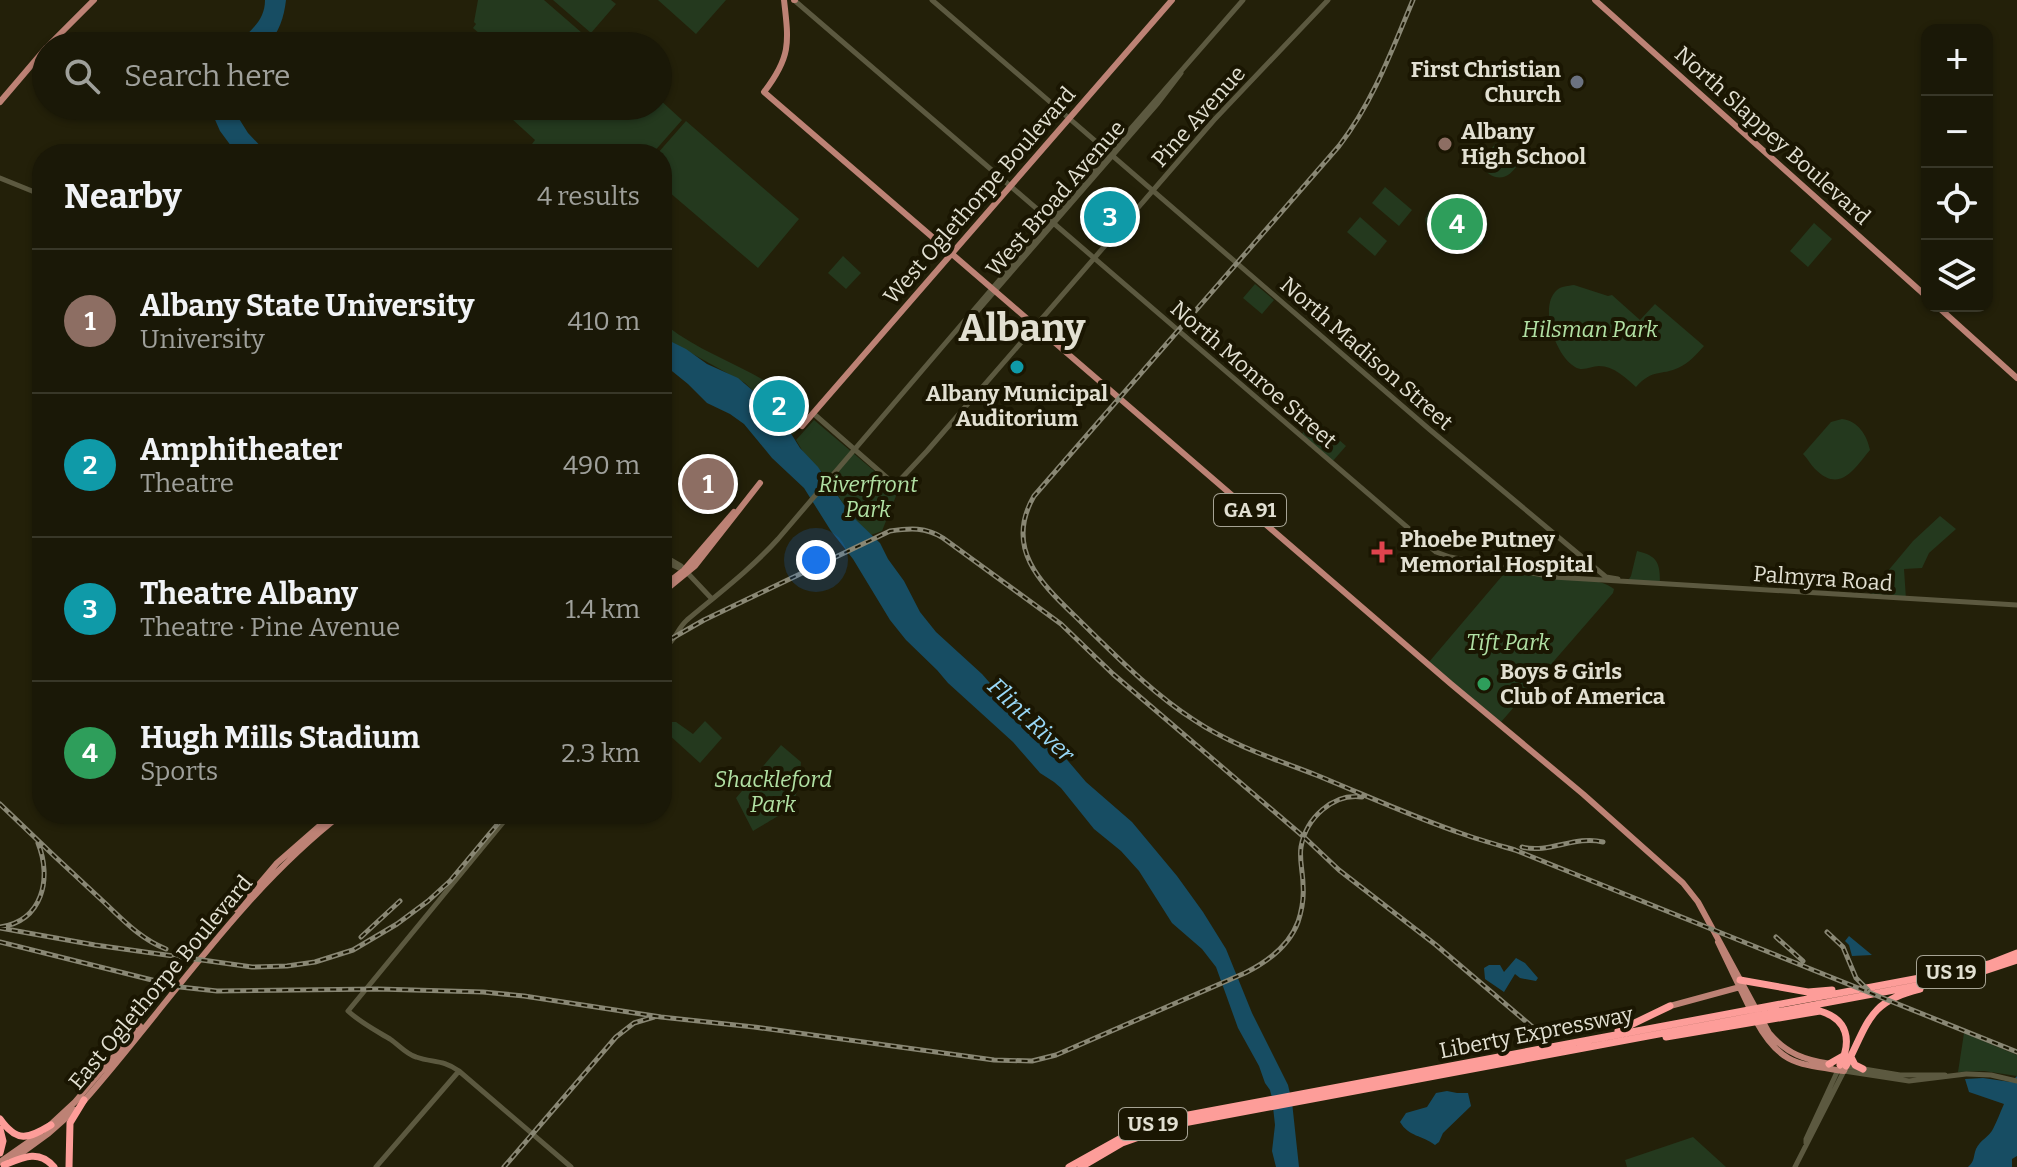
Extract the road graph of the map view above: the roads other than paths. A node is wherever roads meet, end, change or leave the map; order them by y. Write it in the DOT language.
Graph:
graph roads {
  1 [pos="94,0"];
  2 [pos="932,0"];
  3 [pos="1172,0"];
  4 [pos="1243,0"];
  5 [pos="1328,0"];
  6 [pos="1595,0"];
  7 [pos="790,1"];
  8 [pos="62,32"];
  9 [pos="32,65"];
  10 [pos="0,102"];
  11 [pos="1069,118"];
  12 [pos="1111,154"];
  13 [pos="0,178"];
  14 [pos="1010,186"];
  15 [pos="1153,190"];
  16 [pos="32,191"];
  17 [pos="1052,222"];
  18 [pos="951,255"];
  19 [pos="1094,258"];
  20 [pos="993,290"];
  21 [pos="1921,292"];
  22 [pos="1944,312"];
  23 [pos="1035,327"];
  24 [pos="2017,378"];
  25 [pos="814,414"];
  26 [pos="803,427"];
  27 [pos="854,451"];
  28 [pos="730,516"];
  29 [pos="717,541"];
  30 [pos="1436,552"];
  31 [pos="672,562"];
  32 [pos="672,565"];
  33 [pos="686,572"];
  34 [pos="1606,577"];
  35 [pos="674,578"];
  36 [pos="1626,582"];
  37 [pos="672,584"];
  38 [pos="712,599"];
  39 [pos="2017,605"];
  40 [pos="672,642"];
  41 [pos="321,824"];
  42 [pos="330,824"];
  43 [pos="502,824"];
  44 [pos="204,952"];
  45 [pos="2017,953"];
  46 [pos="2017,961"];
  47 [pos="1739,983"];
  48 [pos="1891,987"];
  49 [pos="1726,991"];
  50 [pos="171,992"];
  51 [pos="1836,992"];
  52 [pos="1670,1006"];
  53 [pos="1768,1013"];
  54 [pos="1745,1017"];
  55 [pos="1542,1050"];
  56 [pos="1849,1053"];
  57 [pos="1826,1066"];
  58 [pos="1842,1068"];
  59 [pos="1863,1069"];
  60 [pos="459,1071"];
  61 [pos="1436,1072"];
  62 [pos="1924,1078"];
  63 [pos="1833,1081"];
  64 [pos="2017,1081"];
  65 [pos="84,1100"];
  66 [pos="1246,1107"];
  67 [pos="0,1119"];
  68 [pos="51,1125"];
  69 [pos="0,1129"];
  70 [pos="1806,1144"];
  71 [pos="0,1153"];
  72 [pos="2,1165"];
  73 [pos="54,1167"];
  74 [pos="69,1167"];
  75 [pos="376,1167"];
  76 [pos="571,1167"];
  77 [pos="1069,1167"];
  78 [pos="1081,1167"];
  79 [pos="1795,1167"];
  1 -- 8 [label="main road"];
  2 -- 11 [label="main road, North Madison Street"];
  3 -- 11 [label="main road, West Oglethorpe Boulevard"];
  4 -- 12 [label="main road, West Broad Avenue"];
  5 -- 15 [label="main road, Pine Avenue"];
  6 -- 21 [label="main road, North Slappey Boulevard"];
  7 -- 14 [label="main road, North Monroe Street"];
  7 -- 18 [label="main road, GA 91"];
  9 -- 10 [label="main road"];
  11 -- 12 [label="main road, North Madison Street"];
  11 -- 14 [label="main road, West Oglethorpe Boulevard"];
  12 -- 15 [label="main road, North Madison Street"];
  12 -- 17 [label="main road, West Broad Avenue"];
  13 -- 16 [label="main road"];
  14 -- 17 [label="main road, North Monroe Street"];
  14 -- 18 [label="main road, West Oglethorpe Boulevard"];
  15 -- 19 [label="main road, Pine Avenue"];
  15 -- 34 [label="main road, North Madison Street"];
  17 -- 19 [label="main road, North Monroe Street"];
  17 -- 20 [label="main road, West Broad Avenue"];
  18 -- 20 [label="main road, GA 91"];
  18 -- 25 [label="main road, West Oglethorpe Boulevard"];
  19 -- 23 [label="main road, Pine Avenue"];
  19 -- 30 [label="main road, North Monroe Street"];
  20 -- 23 [label="main road, GA 91"];
  20 -- 27 [label="main road, West Broad Avenue"];
  22 -- 24 [label="main road"];
  23 -- 27 [label="main road, Pine Avenue"];
  23 -- 47 [label="main road, GA 91"];
  25 -- 26 [label="main road"];
  25 -- 27 [label="main road"];
  27 -- 38 [label="main road, West Broad Avenue"];
  28 -- 29 [label="main road"];
  28 -- 29 [label="main road"];
  28 -- 33 [label="main road"];
  29 -- 33 [label="main road"];
  30 -- 36 [label="main road, Palmyra Road"];
  31 -- 33 [label="main road"];
  32 -- 33 [label="main road"];
  32 -- 35 [label="main road"];
  33 -- 35 [label="main road"];
  33 -- 37 [label="main road"];
  33 -- 38 [label="main road"];
  34 -- 36 [label="main road, Palmyra Road"];
  36 -- 39 [label="main road, Palmyra Road"];
  38 -- 40 [label="main road, West Broad Avenue"];
  41 -- 44 [label="main road, East Oglethorpe Boulevard"];
  42 -- 44 [label="main road, East Oglethorpe Boulevard"];
  43 -- 60 [label="main road"];
  44 -- 50 [label="main road, East Oglethorpe Boulevard"];
  45 -- 48 [label="highway, Liberty Expressway / US 19"];
  46 -- 48 [label="highway, Liberty Expressway / US 19"];
  47 -- 49 [label="main road"];
  47 -- 49 [label="main road"];
  47 -- 51 [label="highway"];
  47 -- 57 [label="main road, GA 91"];
  48 -- 51 [label="highway"];
  48 -- 53 [label="highway, Liberty Expressway / US 19"];
  48 -- 56 [label="highway"];
  49 -- 52 [label="main road"];
  50 -- 65 [label="main road, East Oglethorpe Boulevard"];
  50 -- 68 [label="main road, East Oglethorpe Boulevard"];
  51 -- 53 [label="highway, Liberty Expressway / US 19"];
  52 -- 55 [label="highway"];
  53 -- 54 [label="highway, Liberty Expressway / US 19"];
  53 -- 56 [label="highway"];
  54 -- 55 [label="highway, Liberty Expressway / US 19"];
  54 -- 55 [label="highway, Liberty Expressway / US 19"];
  55 -- 61 [label="highway, Liberty Expressway / US 19"];
  55 -- 61 [label="highway, Liberty Expressway / US 19"];
  56 -- 57 [label="highway"];
  56 -- 58 [label="highway"];
  56 -- 59 [label="highway"];
  57 -- 58 [label="main road, GA 91"];
  57 -- 63 [label="main road"];
  58 -- 59 [label="main road"];
  58 -- 62 [label="main road"];
  58 -- 63 [label="main road"];
  58 -- 70 [label="main road"];
  59 -- 62 [label="main road"];
  60 -- 75 [label="main road"];
  60 -- 76 [label="main road"];
  61 -- 66 [label="highway, Liberty Expressway / US 19"];
  62 -- 64 [label="main road"];
  63 -- 70 [label="main road"];
  65 -- 72 [label="main road, East Oglethorpe Boulevard"];
  65 -- 74 [label="highway"];
  66 -- 77 [label="highway, Liberty Expressway / US 19"];
  66 -- 78 [label="highway, Liberty Expressway / US 19"];
  67 -- 68 [label="highway"];
  68 -- 72 [label="main road, East Oglethorpe Boulevard"];
  69 -- 71 [label="highway"];
  70 -- 79 [label="main road"];
  72 -- 73 [label="highway"];
}
